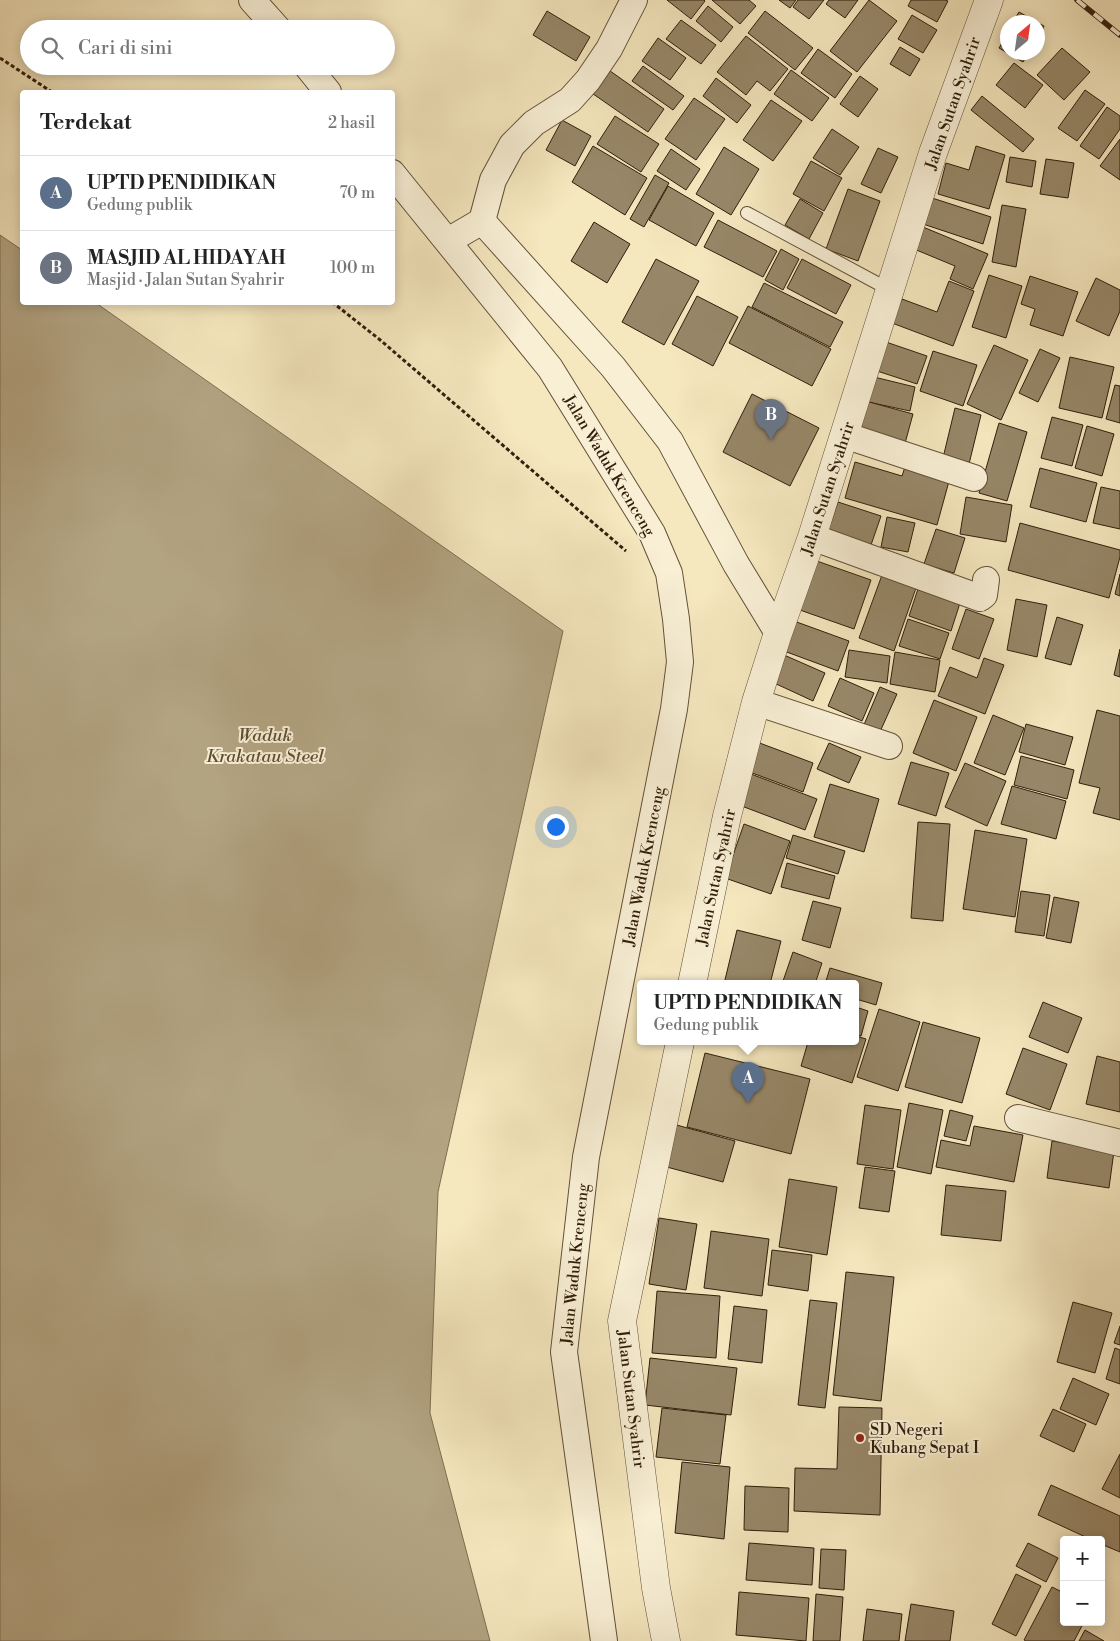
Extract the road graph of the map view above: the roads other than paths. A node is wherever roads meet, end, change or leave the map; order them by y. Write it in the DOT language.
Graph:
graph roads {
  1 [pos="252,0"];
  2 [pos="634,0"];
  3 [pos="984,2"];
  4 [pos="270,20"];
  5 [pos="315,75"];
  6 [pos="326,90"];
  7 [pos="395,177"];
  8 [pos="747,213"];
  9 [pos="482,221"];
  10 [pos="448,241"];
  11 [pos="890,290"];
  12 [pos="844,435"];
  13 [pos="974,478"];
  14 [pos="812,537"];
  15 [pos="986,580"];
  16 [pos="778,632"];
  17 [pos="756,702"];
  18 [pos="889,746"];
  19 [pos="693,980"];
  20 [pos="679,1045"];
  21 [pos="1018,1118"];
  22 [pos="1120,1143"];
  23 [pos="604,1641"];
  24 [pos="666,1641"];
  1 -- 4 [label="street"];
  2 -- 9 [label="street"];
  3 -- 11 [label="street, Jalan Sutan Syahrir"];
  5 -- 6 [label="street"];
  7 -- 10 [label="street, Jalan Waduk Krenceng"];
  8 -- 11 [label="lane"];
  9 -- 10 [label="street"];
  9 -- 16 [label="street"];
  10 -- 23 [label="street, Jalan Waduk Krenceng"];
  11 -- 12 [label="street, Jalan Sutan Syahrir"];
  12 -- 13 [label="street"];
  12 -- 14 [label="street, Jalan Sutan Syahrir"];
  14 -- 15 [label="street"];
  14 -- 16 [label="street, Jalan Sutan Syahrir"];
  16 -- 17 [label="street, Jalan Sutan Syahrir"];
  17 -- 18 [label="street"];
  17 -- 19 [label="street, Jalan Sutan Syahrir"];
  20 -- 24 [label="street, Jalan Sutan Syahrir"];
  21 -- 22 [label="street"];
}
